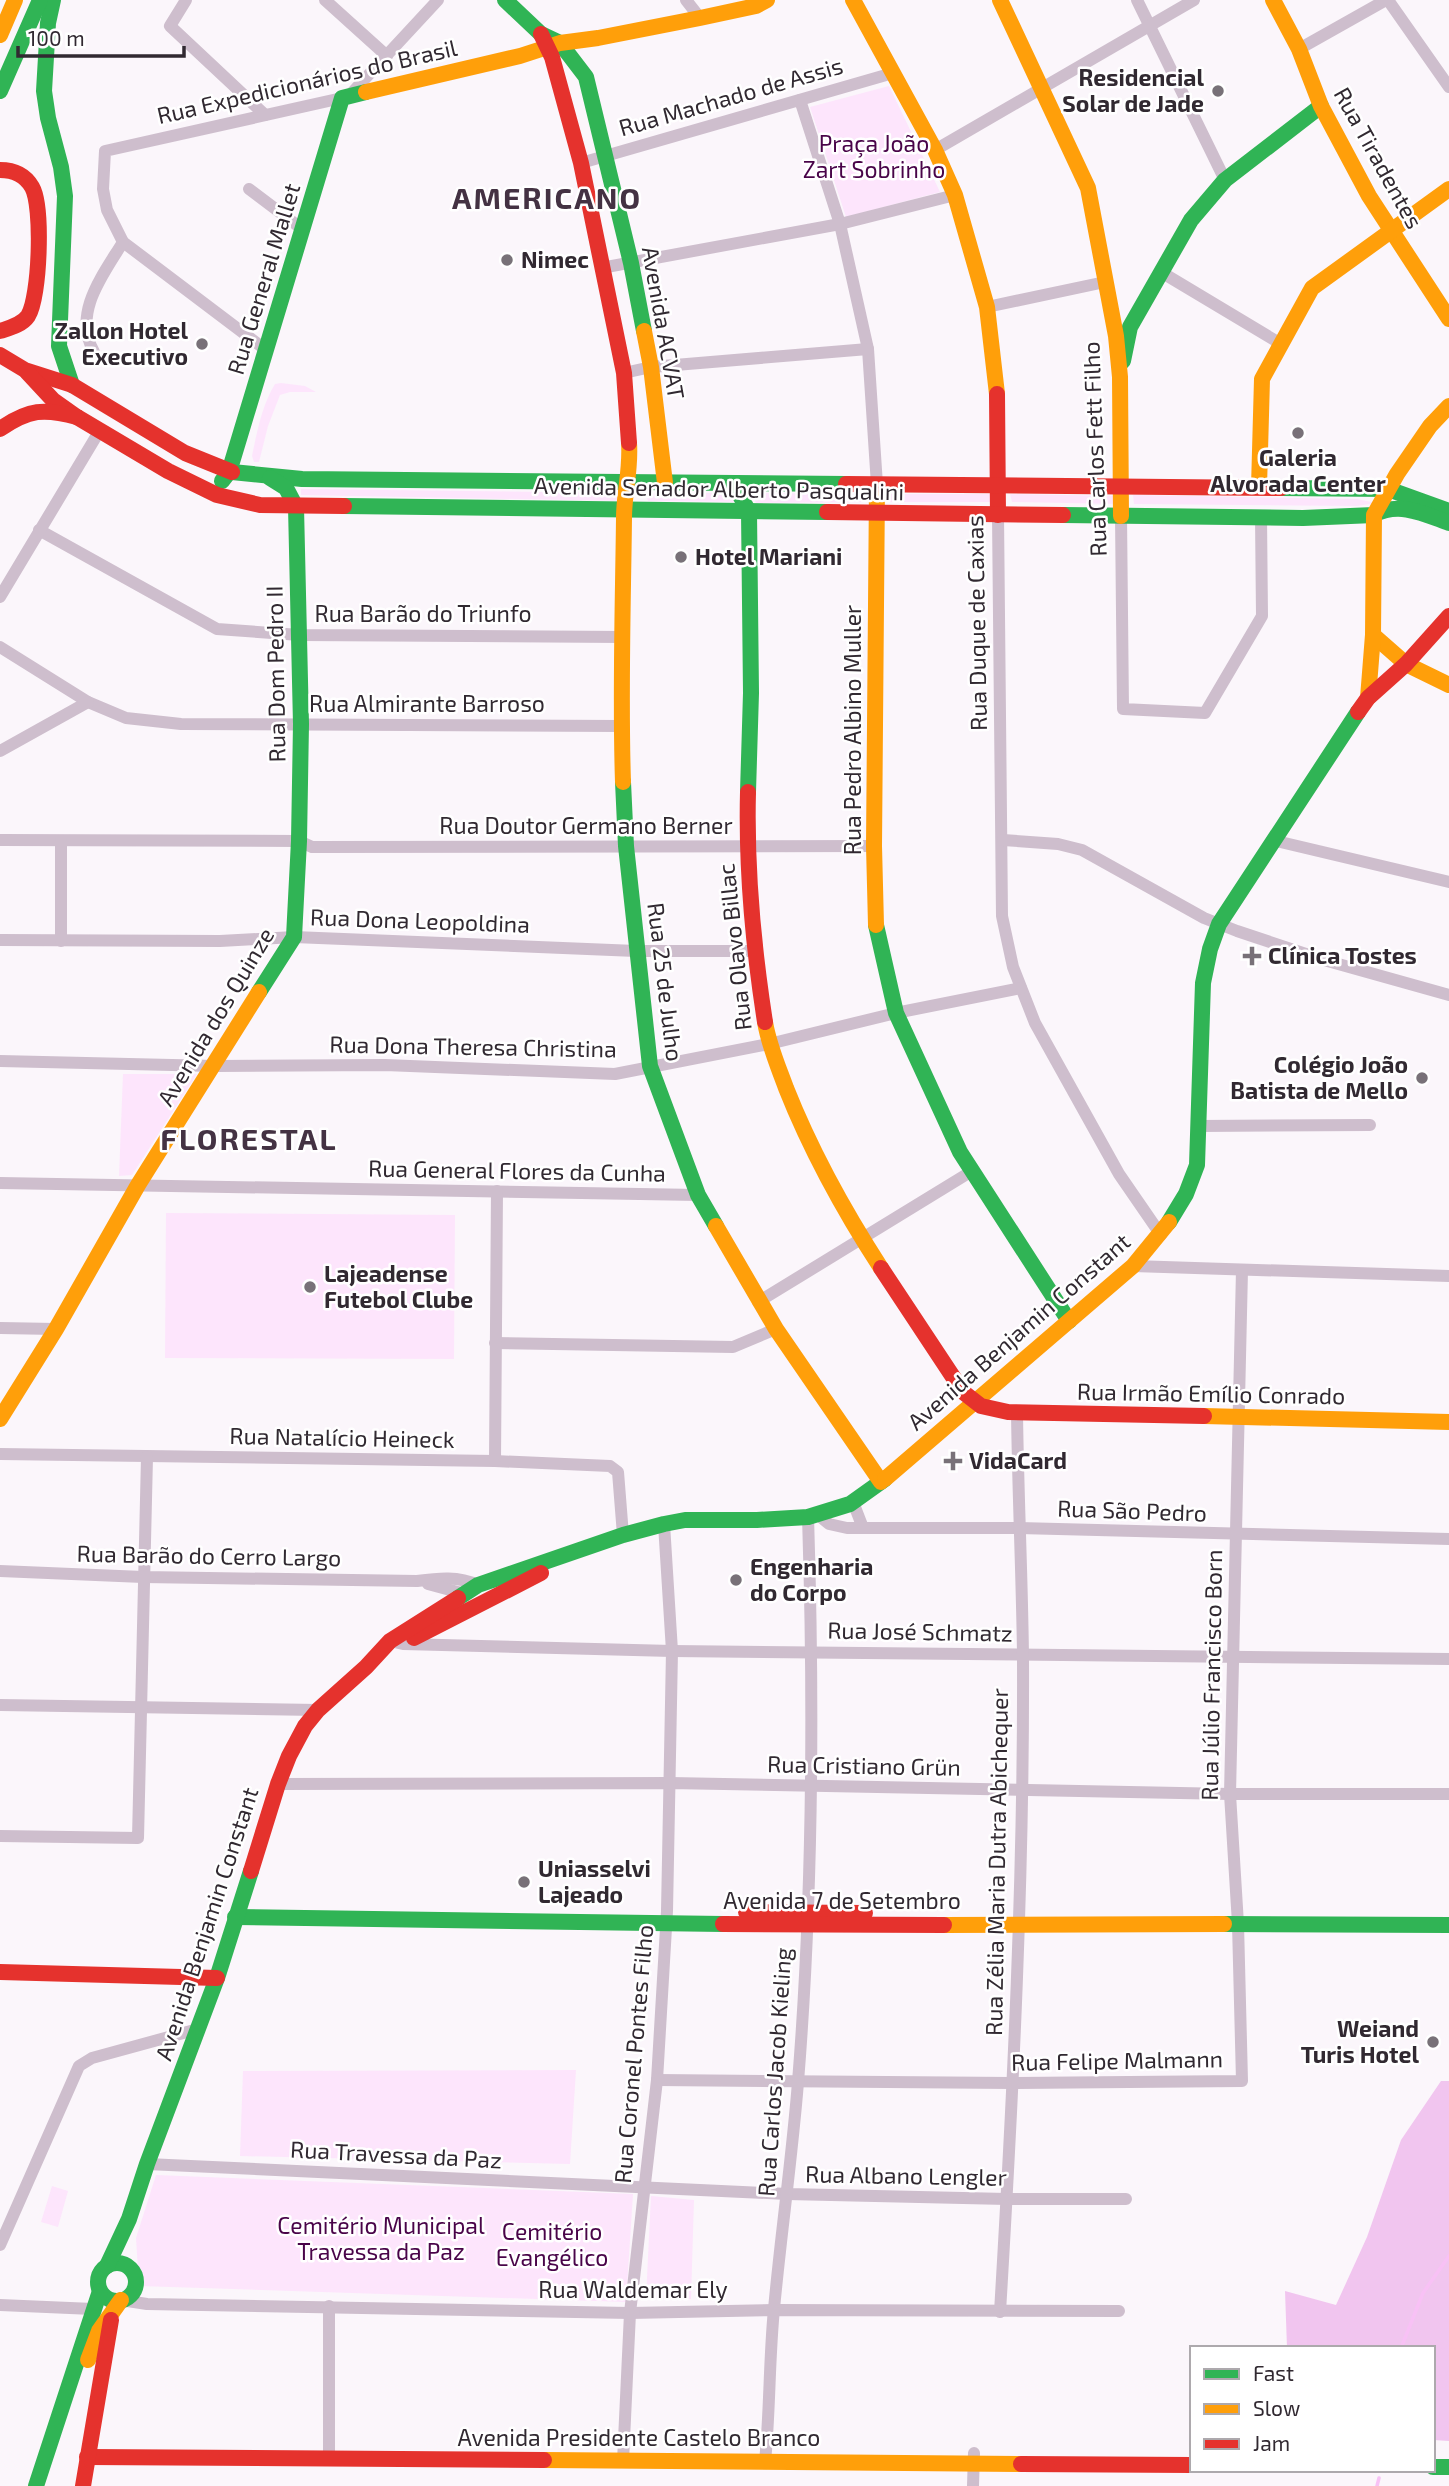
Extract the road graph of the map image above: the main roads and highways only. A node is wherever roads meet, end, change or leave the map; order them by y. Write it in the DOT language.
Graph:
graph roads {
  1 [pos="40,0"];
  2 [pos="53,0"];
  3 [pos="505,0"];
  4 [pos="767,0"];
  5 [pos="853,0"];
  6 [pos="1000,0"];
  7 [pos="1273,0"];
  8 [pos="8,11"];
  9 [pos="0,34"];
  10 [pos="595,41"];
  11 [pos="554,47"];
  12 [pos="586,76"];
  13 [pos="0,91"];
  14 [pos="345,97"];
  15 [pos="1321,106"];
  16 [pos="0,170"];
  17 [pos="1449,188"];
  18 [pos="1390,231"];
  19 [pos="1449,319"];
  20 [pos="1124,326"];
  21 [pos="0,331"];
  22 [pos="0,355"];
  23 [pos="24,370"];
  24 [pos="72,385"];
  25 [pos="1449,406"];
  26 [pos="77,417"];
  27 [pos="139,427"];
  28 [pos="0,429"];
  29 [pos="100,430"];
  30 [pos="168,471"];
  31 [pos="229,472"];
  32 [pos="264,476"];
  33 [pos="629,483"];
  34 [pos="665,483"];
  35 [pos="723,484"];
  36 [pos="877,485"];
  37 [pos="998,486"];
  38 [pos="1121,486"];
  39 [pos="1259,487"];
  40 [pos="1388,489"];
  41 [pos="296,507"];
  42 [pos="1449,510"];
  43 [pos="624,511"];
  44 [pos="750,512"];
  45 [pos="877,513"];
  46 [pos="998,515"];
  47 [pos="1374,515"];
  48 [pos="1121,516"];
  49 [pos="1449,523"];
  50 [pos="1449,616"];
  51 [pos="1373,635"];
  52 [pos="1406,664"];
  53 [pos="1449,685"];
  54 [pos="1368,698"];
  55 [pos="299,841"];
  56 [pos="1069,1321"];
  57 [pos="974,1404"];
  58 [pos="0,1419"];
  59 [pos="1449,1422"];
  60 [pos="881,1482"];
  61 [pos="237,1911"];
  62 [pos="1449,1914"];
  63 [pos="1237,1919"];
  64 [pos="1449,1925"];
  65 [pos="0,1972"];
  66 [pos="217,1978"];
  67 [pos="129,2220"];
  68 [pos="107,2266"];
  69 [pos="130,2268"];
  70 [pos="100,2291"];
  71 [pos="121,2300"];
  72 [pos="111,2316"];
  73 [pos="88,2451"];
  74 [pos="1190,2455"];
  75 [pos="974,2458"];
  76 [pos="1190,2465"];
  77 [pos="36,2486"];
  78 [pos="47,2486"];
  79 [pos="83,2486"];
  1 -- 13 [label="main road"];
  2 -- 24 [label="main road"];
  3 -- 11 [label="main road"];
  4 -- 10 [label="main road, Rua Expedicionários do Brasil"];
  5 -- 37 [label="main road, Rua Duque de Caxias"];
  6 -- 20 [label="main road"];
  7 -- 15 [label="main road, Rua Tiradentes"];
  8 -- 9 [label="main road"];
  10 -- 11 [label="main road, Rua Expedicionários do Brasil"];
  10 -- 12 [label="main road"];
  11 -- 12 [label="main road, Avenida ACVAT"];
  11 -- 14 [label="main road, Rua Expedicionários do Brasil"];
  11 -- 33 [label="main road, Avenida ACVAT"];
  12 -- 34 [label="main road, Avenida ACVAT"];
  14 -- 31 [label="main road, Rua General Mallet"];
  15 -- 18 [label="main road, Rua Tiradentes"];
  15 -- 20 [label="main road, Rua Carlos Fett Filho"];
  16 -- 21 [label="main road"];
  17 -- 18 [label="main road"];
  18 -- 19 [label="main road, Rua Tiradentes"];
  18 -- 39 [label="main road"];
  20 -- 38 [label="main road, Rua Carlos Fett Filho"];
  22 -- 23 [label="main road, Avenida Senador Alberto Pasqualini"];
  23 -- 24 [label="main road, Avenida Senador Alberto Pasqualini"];
  23 -- 26 [label="main road, Avenida Senador Alberto Pasqualini"];
  24 -- 27 [label="main road, Avenida Senador Alberto Pasqualini"];
  25 -- 40 [label="main road"];
  26 -- 28 [label="main road"];
  26 -- 29 [label="main road, Avenida Senador Alberto Pasqualini"];
  27 -- 29 [label="main road"];
  27 -- 31 [label="main road, Avenida Senador Alberto Pasqualini"];
  29 -- 30 [label="main road, Avenida Senador Alberto Pasqualini"];
  30 -- 31 [label="main road"];
  30 -- 41 [label="main road, Avenida Senador Alberto Pasqualini"];
  31 -- 32 [label="main road, Avenida Senador Alberto Pasqualini"];
  32 -- 33 [label="main road, Avenida Senador Alberto Pasqualini"];
  32 -- 41 [label="main road"];
  33 -- 34 [label="main road, Avenida Senador Alberto Pasqualini"];
  33 -- 43 [label="main road, Avenida ACVAT"];
  34 -- 35 [label="main road, Avenida Senador Alberto Pasqualini"];
  35 -- 36 [label="main road, Avenida Senador Alberto Pasqualini"];
  35 -- 44 [label="main road"];
  36 -- 37 [label="main road, Avenida Senador Alberto Pasqualini"];
  36 -- 45 [label="main road, Rua Pedro Albino Muller"];
  37 -- 38 [label="main road, Avenida Senador Alberto Pasqualini"];
  37 -- 46 [label="main road, Rua Duque de Caxias"];
  38 -- 39 [label="main road, Avenida Senador Alberto Pasqualini"];
  38 -- 48 [label="main road, Rua Carlos Fett Filho"];
  39 -- 40 [label="main road, Avenida Senador Alberto Pasqualini"];
  40 -- 42 [label="main road, Avenida Senador Alberto Pasqualini"];
  40 -- 47 [label="main road"];
  41 -- 43 [label="main road, Avenida Senador Alberto Pasqualini"];
  41 -- 55 [label="main road, Rua Dom Pedro II"];
  43 -- 44 [label="main road, Avenida Senador Alberto Pasqualini"];
  43 -- 60 [label="main road, Rua 25 de Julho"];
  44 -- 45 [label="main road, Avenida Senador Alberto Pasqualini"];
  44 -- 57 [label="main road, Rua Olavo Billac"];
  45 -- 46 [label="main road, Avenida Senador Alberto Pasqualini"];
  45 -- 56 [label="main road, Rua Pedro Albino Muller"];
  46 -- 48 [label="main road, Avenida Senador Alberto Pasqualini"];
  47 -- 48 [label="main road, Avenida Senador Alberto Pasqualini"];
  47 -- 49 [label="main road, Avenida Senador Alberto Pasqualini"];
  47 -- 51 [label="main road"];
  50 -- 52 [label="main road, Avenida Benjamin Constant"];
  51 -- 52 [label="main road"];
  51 -- 54 [label="main road"];
  52 -- 53 [label="main road"];
  52 -- 54 [label="main road, Avenida Benjamin Constant"];
  54 -- 56 [label="main road, Avenida Benjamin Constant"];
  55 -- 58 [label="main road, Avenida dos Quinze"];
  56 -- 57 [label="main road, Avenida Benjamin Constant"];
  57 -- 59 [label="main road, Rua Irmão Emílio Conrado"];
  57 -- 60 [label="main road, Avenida Benjamin Constant"];
  60 -- 61 [label="main road, Avenida Benjamin Constant"];
  61 -- 63 [label="main road, Avenida 7 de Setembro"];
  61 -- 66 [label="main road, Avenida Benjamin Constant"];
  62 -- 63 [label="main road, Avenida 7 de Setembro"];
  63 -- 64 [label="main road, Avenida 7 de Setembro"];
  65 -- 66 [label="main road"];
  66 -- 67 [label="main road, Avenida Benjamin Constant"];
  67 -- 68 [label="main road, Avenida Benjamin Constant"];
  67 -- 69 [label="main road, Avenida Benjamin Constant"];
  68 -- 69 [label="main road"];
  68 -- 70 [label="main road"];
  69 -- 71 [label="main road"];
  70 -- 71 [label="main road"];
  70 -- 77 [label="main road"];
  71 -- 72 [label="main road"];
  72 -- 73 [label="main road"];
  72 -- 78 [label="main road"];
  73 -- 75 [label="main road, Avenida Presidente Castelo Branco"];
  73 -- 79 [label="main road"];
  74 -- 75 [label="main road, Avenida Presidente Castelo Branco"];
  75 -- 76 [label="main road, Avenida Presidente Castelo Branco"];
}
